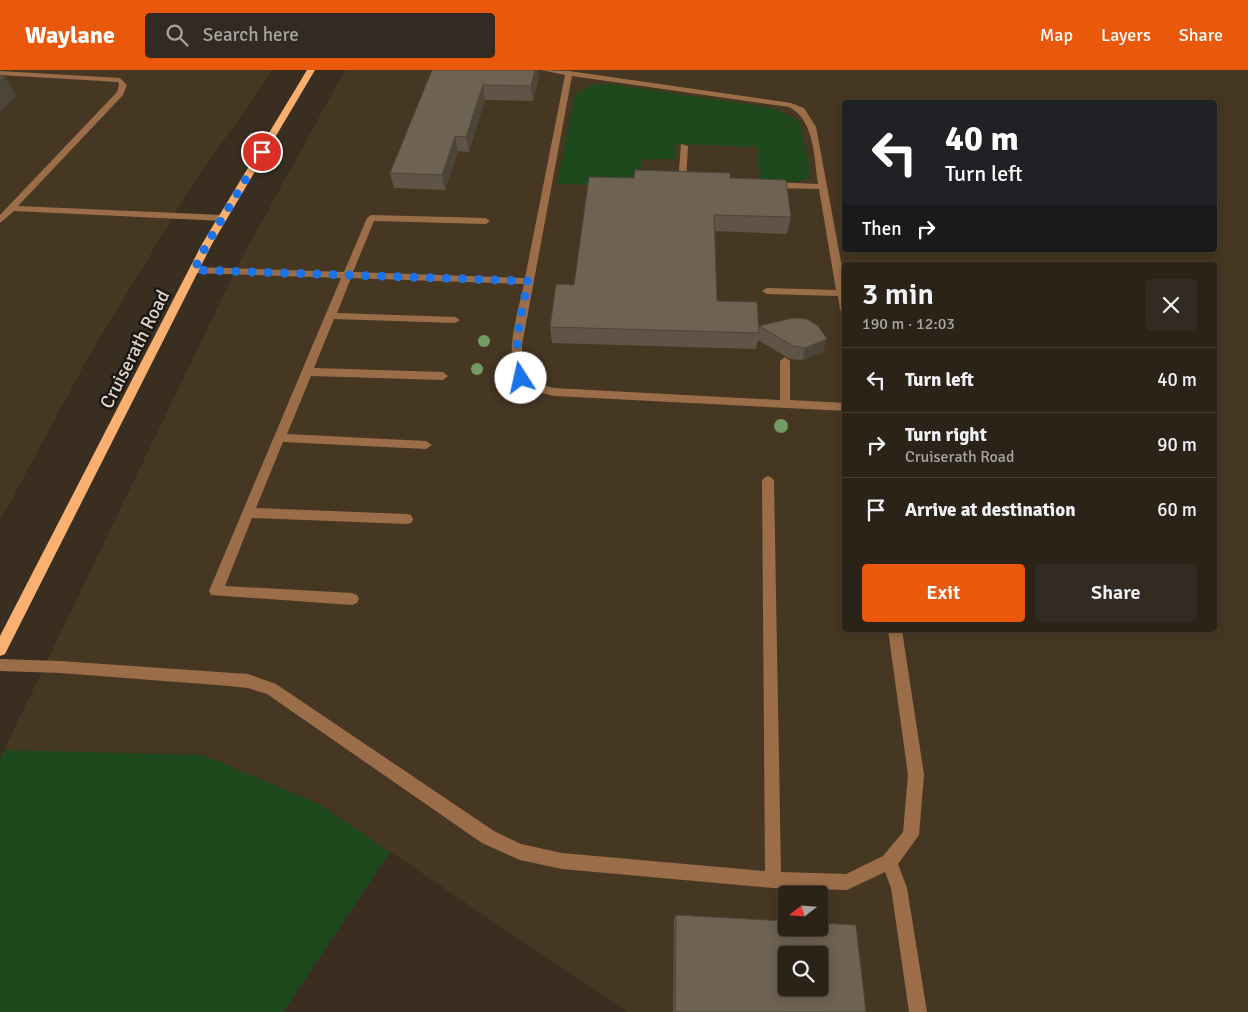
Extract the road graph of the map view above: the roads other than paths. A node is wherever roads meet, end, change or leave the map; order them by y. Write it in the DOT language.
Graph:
graph roads {
  1 [pos="311,70"];
  2 [pos="545,70"];
  3 [pos="0,73"];
  4 [pos="569,73"];
  5 [pos="684,146"];
  6 [pos="692,184"];
  7 [pos="762,185"];
  8 [pos="822,187"];
  9 [pos="12,208"];
  10 [pos="223,218"];
  11 [pos="0,220"];
  12 [pos="486,221"];
  13 [pos="194,270"];
  14 [pos="347,275"];
  15 [pos="528,281"];
  16 [pos="767,291"];
  17 [pos="842,293"];
  18 [pos="330,316"];
  19 [pos="455,320"];
  20 [pos="785,361"];
  21 [pos="307,372"];
  22 [pos="443,376"];
  23 [pos="785,404"];
  24 [pos="842,407"];
  25 [pos="280,438"];
  26 [pos="426,444"];
  27 [pos="768,481"];
  28 [pos="248,513"];
  29 [pos="407,518"];
  30 [pos="352,599"];
  31 [pos="895,632"];
  32 [pos="0,650"];
  33 [pos="0,666"];
  34 [pos="889,862"];
  35 [pos="773,880"];
  36 [pos="918,1012"];
  1 -- 10 [label="main road, Cruiserath Road"];
  2 -- 4 [label="lane"];
  3 -- 9 [label="lane"];
  4 -- 8 [label="lane"];
  4 -- 15 [label="lane"];
  5 -- 6 [label="lane"];
  7 -- 8 [label="lane"];
  8 -- 17 [label="lane"];
  9 -- 10 [label="lane"];
  9 -- 11 [label="lane"];
  10 -- 13 [label="main road, Cruiserath Road"];
  12 -- 14 [label="lane"];
  13 -- 14 [label="lane"];
  13 -- 32 [label="main road, Cruiserath Road"];
  14 -- 15 [label="lane"];
  14 -- 18 [label="lane"];
  15 -- 23 [label="lane"];
  16 -- 17 [label="lane"];
  18 -- 19 [label="lane"];
  18 -- 21 [label="lane"];
  20 -- 23 [label="lane"];
  21 -- 22 [label="lane"];
  21 -- 25 [label="lane"];
  23 -- 24 [label="lane"];
  25 -- 26 [label="lane"];
  25 -- 28 [label="lane"];
  27 -- 35 [label="lane"];
  28 -- 29 [label="lane"];
  28 -- 30 [label="lane"];
  31 -- 34 [label="lane"];
  33 -- 35 [label="lane"];
  34 -- 35 [label="lane"];
  34 -- 36 [label="lane"];
}
